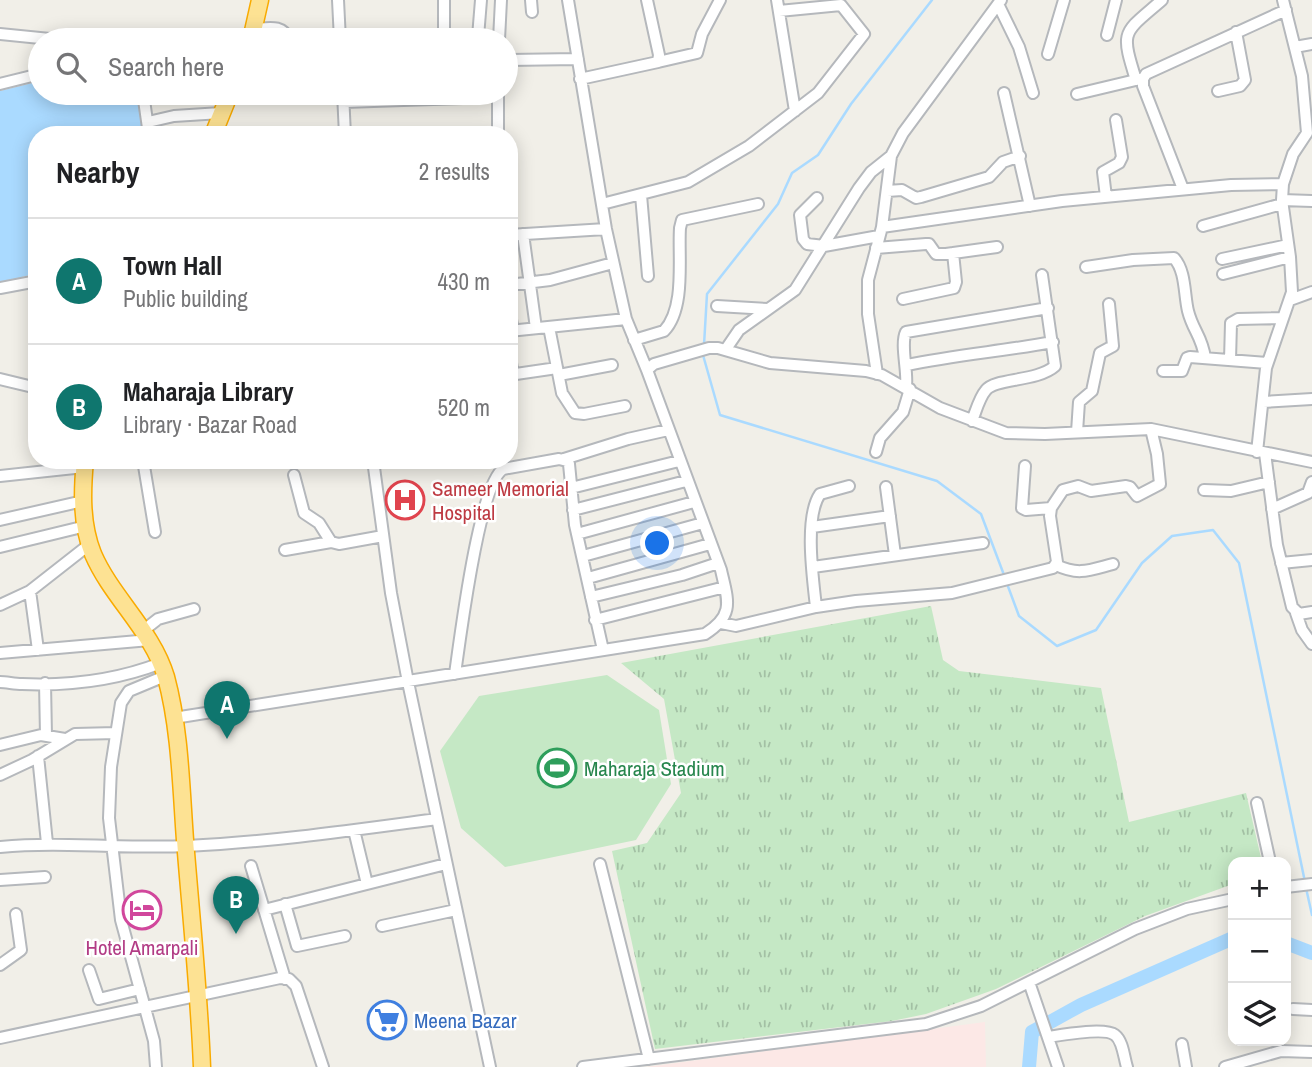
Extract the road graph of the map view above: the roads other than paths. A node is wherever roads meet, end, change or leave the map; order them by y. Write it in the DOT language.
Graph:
graph roads {
  1 [pos="260,0"];
  2 [pos="338,0"];
  3 [pos="444,0"];
  4 [pos="481,0"];
  5 [pos="501,0"];
  6 [pos="531,0"];
  7 [pos="568,0"];
  8 [pos="647,0"];
  9 [pos="720,0"];
  10 [pos="1063,0"];
  11 [pos="1115,0"];
  12 [pos="1162,0"];
  13 [pos="999,2"];
  14 [pos="778,5"];
  15 [pos="1284,5"];
  16 [pos="532,12"];
  17 [pos="254,28"];
  18 [pos="340,28"];
  19 [pos="444,28"];
  20 [pos="479,28"];
  21 [pos="500,28"];
  22 [pos="1236,32"];
  23 [pos="0,34"];
  24 [pos="1107,36"];
  25 [pos="28,37"];
  26 [pos="1312,44"];
  27 [pos="1295,47"];
  28 [pos="1048,54"];
  29 [pos="578,59"];
  30 [pos="518,60"];
  31 [pos="658,62"];
  32 [pos="28,77"];
  33 [pos="580,79"];
  34 [pos="1139,79"];
  35 [pos="0,84"];
  36 [pos="1308,88"];
  37 [pos="1218,91"];
  38 [pos="1004,93"];
  39 [pos="1033,93"];
  40 [pos="1077,94"];
  41 [pos="145,105"];
  42 [pos="225,105"];
  43 [pos="343,105"];
  44 [pos="498,105"];
  45 [pos="795,111"];
  46 [pos="221,113"];
  47 [pos="1309,116"];
  48 [pos="1115,120"];
  49 [pos="148,122"];
  50 [pos="148,126"];
  51 [pos="216,126"];
  52 [pos="345,126"];
  53 [pos="498,126"];
  54 [pos="891,156"];
  55 [pos="1020,156"];
  56 [pos="1283,184"];
  57 [pos="1183,190"];
  58 [pos="887,191"];
  59 [pos="641,195"];
  60 [pos="1106,197"];
  61 [pos="817,198"];
  62 [pos="1312,201"];
  63 [pos="1282,202"];
  64 [pos="601,204"];
  65 [pos="758,204"];
  66 [pos="1030,206"];
  67 [pos="1203,226"];
  68 [pos="606,229"];
  69 [pos="881,231"];
  70 [pos="518,234"];
  71 [pos="523,234"];
  72 [pos="1288,245"];
  73 [pos="824,246"];
  74 [pos="997,247"];
  75 [pos="876,248"];
  76 [pos="953,253"];
  77 [pos="1290,257"];
  78 [pos="1222,259"];
  79 [pos="613,263"];
  80 [pos="1086,267"];
  81 [pos="1223,274"];
  82 [pos="1042,275"];
  83 [pos="648,276"];
  84 [pos="28,283"];
  85 [pos="528,283"];
  86 [pos="518,284"];
  87 [pos="0,288"];
  88 [pos="1312,292"];
  89 [pos="903,299"];
  90 [pos="1290,300"];
  91 [pos="1109,304"];
  92 [pos="717,306"];
  93 [pos="1048,308"];
  94 [pos="768,309"];
  95 [pos="626,318"];
  96 [pos="1283,318"];
  97 [pos="549,327"];
  98 [pos="536,328"];
  99 [pos="518,330"];
  100 [pos="634,340"];
  101 [pos="1053,342"];
  102 [pos="726,349"];
  103 [pos="1205,358"];
  104 [pos="1230,360"];
  105 [pos="1267,363"];
  106 [pos="612,365"];
  107 [pos="906,365"];
  108 [pos="647,370"];
  109 [pos="558,371"];
  110 [pos="1163,371"];
  111 [pos="518,373"];
  112 [pos="877,374"];
  113 [pos="0,379"];
  114 [pos="28,386"];
  115 [pos="908,388"];
  116 [pos="1312,399"];
  117 [pos="1263,402"];
  118 [pos="625,406"];
  119 [pos="972,421"];
  120 [pos="1151,429"];
  121 [pos="668,430"];
  122 [pos="1077,432"];
  123 [pos="876,452"];
  124 [pos="1261,452"];
  125 [pos="564,459"];
  126 [pos="1309,460"];
  127 [pos="679,461"];
  128 [pos="1025,466"];
  129 [pos="518,467"];
  130 [pos="50,469"];
  131 [pos="85,469"];
  132 [pos="144,469"];
  133 [pos="374,469"];
  134 [pos="503,469"];
  135 [pos="294,475"];
  136 [pos="0,476"];
  137 [pos="687,481"];
  138 [pos="1269,482"];
  139 [pos="1312,482"];
  140 [pos="849,486"];
  141 [pos="886,487"];
  142 [pos="570,488"];
  143 [pos="1204,490"];
  144 [pos="1308,497"];
  145 [pos="83,501"];
  146 [pos="694,502"];
  147 [pos="1051,508"];
  148 [pos="1272,509"];
  149 [pos="573,510"];
  150 [pos="890,516"];
  151 [pos="0,520"];
  152 [pos="703,523"];
  153 [pos="86,526"];
  154 [pos="812,527"];
  155 [pos="155,532"];
  156 [pos="577,534"];
  157 [pos="383,536"];
  158 [pos="331,542"];
  159 [pos="983,543"];
  160 [pos="90,544"];
  161 [pos="710,544"];
  162 [pos="0,547"];
  163 [pos="285,550"];
  164 [pos="895,555"];
  165 [pos="583,556"];
  166 [pos="1312,560"];
  167 [pos="718,563"];
  168 [pos="1281,563"];
  169 [pos="1113,564"];
  170 [pos="1056,565"];
  171 [pos="813,567"];
  172 [pos="588,578"];
  173 [pos="724,587"];
  174 [pos="30,591"];
  175 [pos="591,597"];
  176 [pos="0,605"];
  177 [pos="816,607"];
  178 [pos="194,609"];
  179 [pos="1312,612"];
  180 [pos="1296,613"];
  181 [pos="595,620"];
  182 [pos="721,623"];
  183 [pos="147,635"];
  184 [pos="1312,644"];
  185 [pos="38,650"];
  186 [pos="604,650"];
  187 [pos="0,653"];
  188 [pos="163,669"];
  189 [pos="454,674"];
  190 [pos="0,682"];
  191 [pos="408,682"];
  192 [pos="45,684"];
  193 [pos="174,718"];
  194 [pos="116,733"];
  195 [pos="46,736"];
  196 [pos="65,739"];
  197 [pos="0,745"];
  198 [pos="38,756"];
  199 [pos="0,775"];
  200 [pos="1258,803"];
  201 [pos="437,819"];
  202 [pos="354,830"];
  203 [pos="47,843"];
  204 [pos="0,846"];
  205 [pos="111,846"];
  206 [pos="186,846"];
  207 [pos="1269,857"];
  208 [pos="446,864"];
  209 [pos="600,864"];
  210 [pos="251,866"];
  211 [pos="46,877"];
  212 [pos="0,880"];
  213 [pos="367,884"];
  214 [pos="1311,884"];
  215 [pos="1291,886"];
  216 [pos="1228,900"];
  217 [pos="285,904"];
  218 [pos="264,909"];
  219 [pos="456,911"];
  220 [pos="16,914"];
  221 [pos="382,926"];
  222 [pos="345,936"];
  223 [pos="0,965"];
  224 [pos="89,970"];
  225 [pos="285,979"];
  226 [pos="1029,982"];
  227 [pos="140,989"];
  228 [pos="199,996"];
  229 [pos="145,1008"];
  230 [pos="1293,1009"];
  231 [pos="1312,1010"];
  232 [pos="1047,1034"];
  233 [pos="0,1038"];
  234 [pos="1182,1044"];
  235 [pos="1312,1052"];
  236 [pos="649,1059"];
  237 [pos="1262,1061"];
  238 [pos="156,1067"];
  239 [pos="202,1067"];
  240 [pos="323,1067"];
  241 [pos="490,1067"];
  242 [pos="583,1067"];
  243 [pos="1058,1067"];
  244 [pos="1127,1067"];
  245 [pos="1186,1067"];
  246 [pos="1225,1067"];
  1 -- 17 [label="highway"];
  2 -- 18 [label="street"];
  3 -- 19 [label="street"];
  4 -- 20 [label="street"];
  5 -- 21 [label="street"];
  6 -- 16 [label="street"];
  7 -- 29 [label="street"];
  8 -- 31 [label="street"];
  9 -- 31 [label="street"];
  10 -- 28 [label="street"];
  11 -- 24 [label="street"];
  12 -- 34 [label="street"];
  13 -- 39 [label="street"];
  13 -- 54 [label="street"];
  14 -- 45 [label="street"];
  14 -- 45 [label="street"];
  15 -- 22 [label="street"];
  15 -- 27 [label="street"];
  22 -- 34 [label="street"];
  22 -- 37 [label="street"];
  23 -- 25 [label="street"];
  26 -- 27 [label="street"];
  27 -- 36 [label="street"];
  29 -- 30 [label="street"];
  29 -- 33 [label="street"];
  31 -- 33 [label="street"];
  32 -- 35 [label="street"];
  33 -- 64 [label="street"];
  34 -- 40 [label="street"];
  34 -- 57 [label="street"];
  36 -- 47 [label="street"];
  38 -- 55 [label="street"];
  41 -- 49 [label="street"];
  42 -- 46 [label="highway"];
  43 -- 52 [label="street"];
  44 -- 53 [label="street"];
  45 -- 59 [label="street"];
  46 -- 49 [label="street"];
  46 -- 51 [label="highway"];
  47 -- 56 [label="street"];
  48 -- 60 [label="street"];
  49 -- 50 [label="street"];
  54 -- 58 [label="street"];
  54 -- 73 [label="street"];
  55 -- 58 [label="street"];
  55 -- 66 [label="street"];
  56 -- 57 [label="street"];
  56 -- 63 [label="street"];
  57 -- 60 [label="street"];
  58 -- 69 [label="street"];
  59 -- 64 [label="street"];
  59 -- 83 [label="street"];
  60 -- 66 [label="street"];
  61 -- 73 [label="street"];
  62 -- 63 [label="street"];
  63 -- 67 [label="street"];
  63 -- 72 [label="street"];
  64 -- 68 [label="street"];
  65 -- 100 [label="street"];
  66 -- 69 [label="street"];
  68 -- 71 [label="street"];
  68 -- 79 [label="street"];
  69 -- 73 [label="street"];
  69 -- 75 [label="street"];
  70 -- 71 [label="street"];
  71 -- 85 [label="street"];
  72 -- 77 [label="street"];
  72 -- 78 [label="street"];
  73 -- 94 [label="street"];
  74 -- 76 [label="street"];
  75 -- 76 [label="street"];
  75 -- 112 [label="street"];
  76 -- 89 [label="street"];
  77 -- 81 [label="street"];
  77 -- 90 [label="street"];
  79 -- 85 [label="street"];
  79 -- 95 [label="street"];
  80 -- 103 [label="street"];
  82 -- 93 [label="street"];
  84 -- 87 [label="street"];
  85 -- 86 [label="street"];
  85 -- 98 [label="street"];
  88 -- 90 [label="street"];
  90 -- 96 [label="street"];
  91 -- 122 [label="street"];
  92 -- 94 [label="street"];
  93 -- 101 [label="street"];
  93 -- 107 [label="street"];
  94 -- 102 [label="street"];
  95 -- 97 [label="street"];
  95 -- 100 [label="street"];
  96 -- 104 [label="street"];
  96 -- 105 [label="street"];
  97 -- 98 [label="street"];
  97 -- 109 [label="street"];
  98 -- 99 [label="street"];
  100 -- 108 [label="street"];
  101 -- 107 [label="street"];
  101 -- 119 [label="street"];
  102 -- 108 [label="street"];
  102 -- 112 [label="street"];
  103 -- 104 [label="street"];
  103 -- 110 [label="street"];
  104 -- 105 [label="street"];
  105 -- 117 [label="street"];
  106 -- 109 [label="street"];
  107 -- 115 [label="street"];
  108 -- 121 [label="street"];
  109 -- 111 [label="street"];
  109 -- 118 [label="street"];
  112 -- 115 [label="street"];
  113 -- 114 [label="street"];
  115 -- 119 [label="street"];
  115 -- 123 [label="street"];
  116 -- 117 [label="street"];
  117 -- 124 [label="street"];
  119 -- 122 [label="street"];
  120 -- 122 [label="street"];
  120 -- 124 [label="street"];
  120 -- 147 [label="street"];
  121 -- 125 [label="street"];
  121 -- 127 [label="street"];
  124 -- 126 [label="street"];
  124 -- 138 [label="street"];
  125 -- 129 [label="street"];
  125 -- 142 [label="street"];
  127 -- 137 [label="street"];
  127 -- 142 [label="street"];
  128 -- 147 [label="street"];
  130 -- 136 [label="street"];
  131 -- 145 [label="highway"];
  132 -- 155 [label="street"];
  133 -- 157 [label="street"];
  134 -- 189 [label="street"];
  135 -- 158 [label="street"];
  137 -- 146 [label="street"];
  137 -- 149 [label="street"];
  138 -- 143 [label="street"];
  138 -- 148 [label="street"];
  139 -- 144 [label="street"];
  140 -- 154 [label="street"];
  141 -- 150 [label="street"];
  142 -- 149 [label="street"];
  144 -- 148 [label="street"];
  145 -- 151 [label="street"];
  145 -- 153 [label="highway"];
  146 -- 152 [label="street"];
  146 -- 156 [label="street"];
  147 -- 170 [label="street"];
  148 -- 168 [label="street"];
  149 -- 156 [label="street"];
  150 -- 154 [label="street"];
  150 -- 164 [label="street"];
  152 -- 161 [label="street"];
  152 -- 165 [label="street"];
  153 -- 160 [label="highway"];
  153 -- 162 [label="street"];
  154 -- 171 [label="street"];
  156 -- 165 [label="street"];
  157 -- 158 [label="street"];
  157 -- 191 [label="street"];
  158 -- 163 [label="street"];
  159 -- 164 [label="street"];
  160 -- 174 [label="street"];
  160 -- 183 [label="highway"];
  161 -- 167 [label="street"];
  161 -- 172 [label="street"];
  164 -- 171 [label="street"];
  165 -- 172 [label="street"];
  166 -- 168 [label="street"];
  167 -- 173 [label="street"];
  167 -- 175 [label="street"];
  168 -- 180 [label="street"];
  169 -- 170 [label="street"];
  170 -- 177 [label="street"];
  171 -- 177 [label="street"];
  172 -- 175 [label="street"];
  173 -- 181 [label="street"];
  173 -- 182 [label="street"];
  174 -- 176 [label="street"];
  174 -- 185 [label="street"];
  175 -- 181 [label="street"];
  177 -- 182 [label="street"];
  178 -- 183 [label="street"];
  179 -- 180 [label="street"];
  180 -- 184 [label="street"];
  181 -- 186 [label="street"];
  182 -- 186 [label="street"];
  183 -- 185 [label="street"];
  183 -- 188 [label="highway"];
  185 -- 187 [label="street"];
  186 -- 189 [label="street"];
  188 -- 192 [label="street"];
  188 -- 193 [label="highway"];
  188 -- 194 [label="street"];
  189 -- 191 [label="street"];
  190 -- 192 [label="street"];
  191 -- 193 [label="street"];
  191 -- 201 [label="street"];
  192 -- 195 [label="street"];
  193 -- 206 [label="highway"];
  194 -- 196 [label="street"];
  194 -- 205 [label="street"];
  195 -- 196 [label="street"];
  195 -- 197 [label="street"];
  196 -- 198 [label="street"];
  198 -- 199 [label="street"];
  198 -- 203 [label="street"];
  200 -- 207 [label="street"];
  201 -- 202 [label="street"];
  201 -- 208 [label="street"];
  202 -- 206 [label="street"];
  202 -- 213 [label="street"];
  203 -- 204 [label="street"];
  203 -- 205 [label="street"];
  205 -- 206 [label="street"];
  205 -- 227 [label="street"];
  206 -- 228 [label="highway"];
  208 -- 213 [label="street"];
  208 -- 219 [label="street"];
  209 -- 236 [label="street"];
  210 -- 218 [label="street"];
  211 -- 212 [label="street"];
  213 -- 217 [label="street"];
  214 -- 215 [label="street"];
  216 -- 226 [label="street"];
  217 -- 218 [label="street"];
  217 -- 222 [label="street"];
  218 -- 225 [label="street"];
  219 -- 221 [label="street"];
  219 -- 241 [label="street"];
  220 -- 223 [label="street"];
  224 -- 227 [label="street"];
  225 -- 228 [label="street"];
  225 -- 240 [label="street"];
  226 -- 232 [label="street"];
  226 -- 236 [label="street"];
  227 -- 229 [label="street"];
  228 -- 229 [label="street"];
  228 -- 239 [label="highway"];
  229 -- 233 [label="street"];
  229 -- 238 [label="street"];
  230 -- 231 [label="street"];
  232 -- 243 [label="street"];
  232 -- 244 [label="street"];
  234 -- 245 [label="street"];
  235 -- 237 [label="street"];
  236 -- 242 [label="street"];
  237 -- 246 [label="street"];
}
